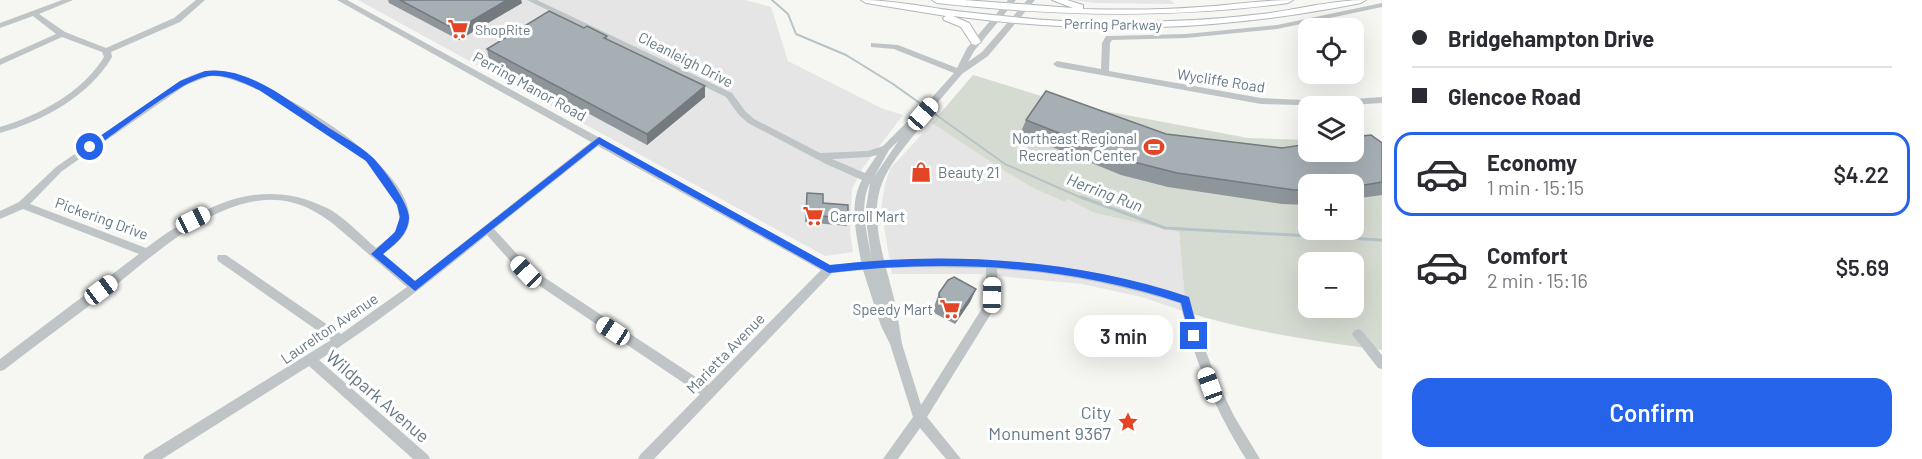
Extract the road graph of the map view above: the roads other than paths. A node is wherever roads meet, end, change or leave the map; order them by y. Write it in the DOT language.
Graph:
graph roads {
  1 [pos="69,0"];
  2 [pos="201,0"];
  3 [pos="341,0"];
  4 [pos="531,0"];
  5 [pos="866,0"];
  6 [pos="937,0"];
  7 [pos="1031,0"];
  8 [pos="1057,0"];
  9 [pos="1288,0"];
  10 [pos="1361,0"];
  11 [pos="879,2"];
  12 [pos="1008,4"];
  13 [pos="1382,5"];
  14 [pos="1023,9"];
  15 [pos="33,13"];
  16 [pos="1129,13"];
  17 [pos="996,19"];
  18 [pos="1014,20"];
  19 [pos="0,26"];
  20 [pos="62,34"];
  21 [pos="976,42"];
  22 [pos="874,45"];
  23 [pos="106,51"];
  24 [pos="0,62"];
  25 [pos="1057,64"];
  26 [pos="959,72"];
  27 [pos="1105,72"];
  28 [pos="1382,100"];
  29 [pos="922,114"];
  30 [pos="0,130"];
  31 [pos="599,140"];
  32 [pos="886,148"];
  33 [pos="821,156"];
  34 [pos="874,177"];
  35 [pos="23,205"];
  36 [pos="0,215"];
  37 [pos="488,230"];
  38 [pos="147,253"];
  39 [pos="376,254"];
  40 [pos="222,258"];
  41 [pos="992,264"];
  42 [pos="867,265"];
  43 [pos="880,265"];
  44 [pos="829,269"];
  45 [pos="415,287"];
  46 [pos="1358,334"];
  47 [pos="341,340"];
  48 [pos="896,344"];
  49 [pos="310,360"];
  50 [pos="1382,364"];
  51 [pos="0,366"];
  52 [pos="709,393"];
  53 [pos="920,418"];
  54 [pos="150,459"];
  55 [pos="423,459"];
  56 [pos="645,459"];
  57 [pos="890,459"];
  58 [pos="954,459"];
  59 [pos="1253,459"];
  1 -- 15 [label="street"];
  2 -- 23 [label="street"];
  3 -- 31 [label="street, Perring Manor Road"];
  4 -- 33 [label="street, Cleanleigh Drive"];
  5 -- 11 [label="main road, Perring Parkway"];
  6 -- 12 [label="main road, Perring Parkway"];
  7 -- 14 [label="street"];
  8 -- 16 [label="main road"];
  9 -- 16 [label="main road, Perring Parkway"];
  10 -- 18 [label="main road, Perring Parkway"];
  11 -- 17 [label="main road, Perring Parkway"];
  11 -- 21 [label="main road"];
  12 -- 14 [label="main road, Perring Parkway"];
  12 -- 17 [label="street"];
  13 -- 27 [label="street"];
  14 -- 16 [label="main road, Perring Parkway"];
  14 -- 18 [label="street"];
  15 -- 19 [label="street"];
  15 -- 20 [label="street"];
  17 -- 18 [label="main road, Perring Parkway"];
  17 -- 21 [label="street"];
  18 -- 26 [label="street"];
  20 -- 23 [label="street"];
  20 -- 24 [label="street"];
  21 -- 26 [label="street"];
  22 -- 26 [label="street"];
  23 -- 30 [label="street"];
  25 -- 27 [label="street, Wycliffe Road"];
  26 -- 29 [label="street"];
  27 -- 28 [label="street, Wycliffe Road"];
  29 -- 32 [label="street"];
  29 -- 34 [label="street"];
  31 -- 37 [label="street, Laurelton Avenue"];
  31 -- 44 [label="street, Perring Manor Road"];
  32 -- 33 [label="street"];
  32 -- 34 [label="street"];
  33 -- 34 [label="street, Cleanleigh Drive"];
  34 -- 42 [label="street"];
  34 -- 43 [label="street"];
  35 -- 36 [label="street"];
  35 -- 38 [label="street, Pickering Drive"];
  35 -- 39 [label="street"];
  37 -- 45 [label="street, Laurelton Avenue"];
  37 -- 52 [label="street"];
  38 -- 39 [label="street, Pickering Drive"];
  38 -- 51 [label="street"];
  39 -- 45 [label="street, Pickering Drive"];
  40 -- 47 [label="street"];
  41 -- 43 [label="street"];
  41 -- 53 [label="street"];
  41 -- 59 [label="street"];
  42 -- 43 [label="street"];
  42 -- 44 [label="street"];
  42 -- 48 [label="street"];
  43 -- 48 [label="street"];
  44 -- 52 [label="street, Marietta Avenue"];
  45 -- 47 [label="street, Laurelton Avenue"];
  46 -- 50 [label="street"];
  47 -- 49 [label="street, Laurelton Avenue"];
  48 -- 53 [label="street"];
  49 -- 54 [label="street, Laurelton Avenue"];
  49 -- 55 [label="street, Wildpark Avenue"];
  52 -- 56 [label="street, Marietta Avenue"];
  53 -- 57 [label="street"];
  53 -- 58 [label="street"];
}
